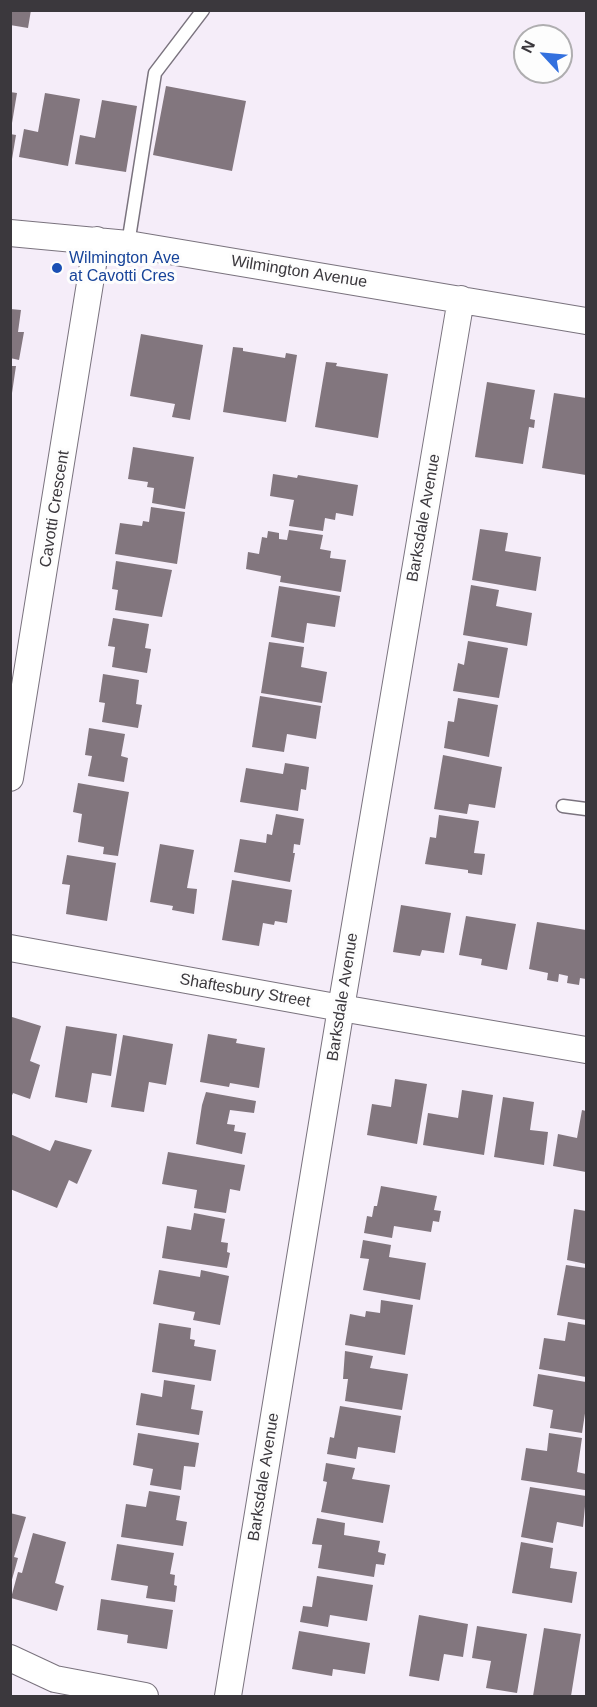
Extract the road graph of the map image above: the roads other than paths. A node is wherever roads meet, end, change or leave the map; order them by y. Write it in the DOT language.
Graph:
graph roads {
  1 [pos="203,10"];
  2 [pos="10,233"];
  3 [pos="98,240"];
  4 [pos="128,244"];
  5 [pos="461,299"];
  6 [pos="586,321"];
  7 [pos="10,778"];
  8 [pos="564,806"];
  9 [pos="586,809"];
  10 [pos="10,948"];
  11 [pos="341,1008"];
  12 [pos="586,1050"];
  13 [pos="10,1658"];
  14 [pos="145,1696"];
  15 [pos="228,1696"];
  1 -- 4 [label="lane"];
  2 -- 3 [label="street, Wilmington Avenue"];
  3 -- 4 [label="street, Wilmington Avenue"];
  3 -- 7 [label="street, Cavotti Crescent"];
  4 -- 5 [label="street, Wilmington Avenue"];
  5 -- 6 [label="street, Wilmington Avenue"];
  5 -- 11 [label="street, Barksdale Avenue"];
  8 -- 9 [label="lane"];
  10 -- 11 [label="street, Shaftesbury Street"];
  11 -- 12 [label="street, Shaftesbury Street"];
  11 -- 15 [label="street, Barksdale Avenue"];
  13 -- 14 [label="street"];
}
